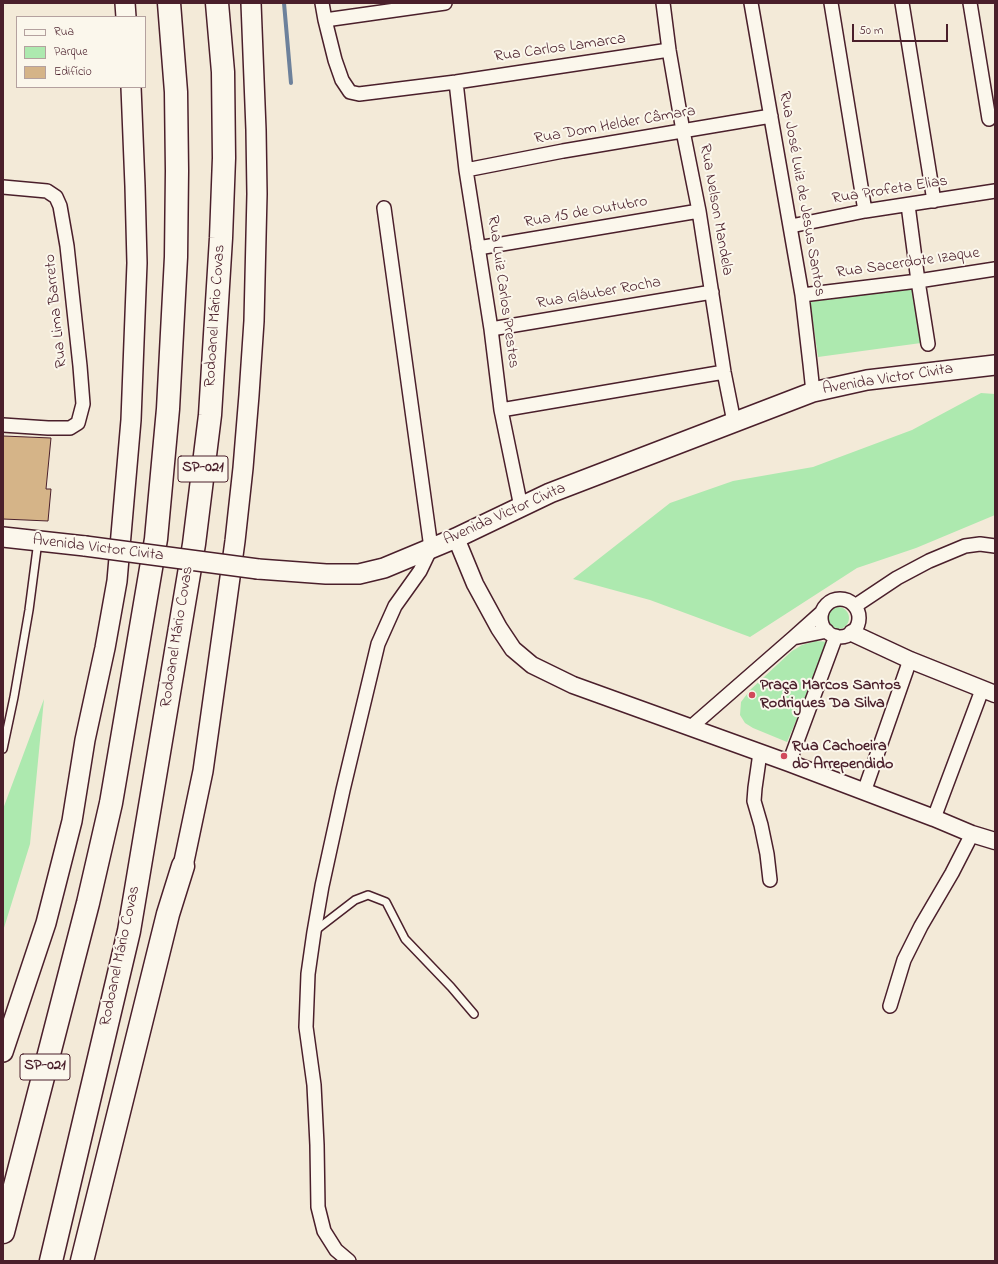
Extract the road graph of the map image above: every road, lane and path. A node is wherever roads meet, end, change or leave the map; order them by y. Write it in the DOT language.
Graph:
graph roads {
  1 [pos="125,3"];
  2 [pos="169,3"];
  3 [pos="217,3"];
  4 [pos="251,3"];
  5 [pos="322,3"];
  6 [pos="445,3"];
  7 [pos="663,3"];
  8 [pos="751,3"];
  9 [pos="831,3"];
  10 [pos="902,3"];
  11 [pos="970,3"];
  12 [pos="126,16"];
  13 [pos="325,20"];
  14 [pos="669,50"];
  15 [pos="456,82"];
  16 [pos="131,88"];
  17 [pos="771,116"];
  18 [pos="989,119"];
  19 [pos="683,131"];
  20 [pos="466,170"];
  21 [pos="3,187"];
  22 [pos="995,191"];
  23 [pos="934,201"];
  24 [pos="908,205"];
  25 [pos="384,208"];
  26 [pos="699,211"];
  27 [pos="865,211"];
  28 [pos="791,226"];
  29 [pos="478,248"];
  30 [pos="995,269"];
  31 [pos="918,281"];
  32 [pos="712,292"];
  33 [pos="802,295"];
  34 [pos="491,329"];
  35 [pos="928,344"];
  36 [pos="995,365"];
  37 [pos="724,372"];
  38 [pos="813,392"];
  39 [pos="501,410"];
  40 [pos="734,422"];
  41 [pos="3,425"];
  42 [pos="521,507"];
  43 [pos="3,537"];
  44 [pos="456,538"];
  45 [pos="38,541"];
  46 [pos="995,546"];
  47 [pos="431,548"];
  48 [pos="855,606"];
  49 [pos="822,612"];
  50 [pos="852,633"];
  51 [pos="831,634"];
  52 [pos="793,638"];
  53 [pos="910,660"];
  54 [pos="988,692"];
  55 [pos="691,727"];
  56 [pos="3,750"];
  57 [pos="760,753"];
  58 [pos="789,763"];
  59 [pos="864,792"];
  60 [pos="934,818"];
  61 [pos="972,834"];
  62 [pos="995,841"];
  63 [pos="183,866"];
  64 [pos="770,880"];
  65 [pos="314,932"];
  66 [pos="890,1006"];
  67 [pos="474,1014"];
  68 [pos="3,1052"];
  69 [pos="3,1232"];
  70 [pos="51,1261"];
  71 [pos="82,1261"];
  72 [pos="97,1261"];
  73 [pos="349,1261"];
  1 -- 12 [label="main road"];
  2 -- 69 [label="highway, SP-021"];
  3 -- 70 [label="highway, Rodoanel Mário Covas / SP-021"];
  4 -- 63 [label="main road"];
  5 -- 13 [label="street"];
  6 -- 13 [label="street"];
  7 -- 14 [label="street, Rua Nelson Mandela"];
  8 -- 17 [label="street, Rua José Luiz de Jesus Santos"];
  9 -- 27 [label="street"];
  10 -- 23 [label="street"];
  11 -- 18 [label="street"];
  13 -- 15 [label="street, Rua Carlos Lamarca"];
  14 -- 15 [label="street, Rua Carlos Lamarca"];
  14 -- 19 [label="street, Rua Nelson Mandela"];
  15 -- 20 [label="street, Rua Luiz Carlos Prestes"];
  16 -- 68 [label="main road"];
  17 -- 19 [label="street, Rua Dom Helder Câmara"];
  17 -- 28 [label="street, Rua José Luiz de Jesus Santos"];
  19 -- 20 [label="street, Rua Dom Helder Câmara"];
  19 -- 26 [label="street, Rua Nelson Mandela"];
  20 -- 29 [label="street, Rua Luiz Carlos Prestes"];
  21 -- 41 [label="street, Rua Lima Barreto"];
  22 -- 23 [label="street, Rua Profeta Elias"];
  23 -- 24 [label="street, Rua Profeta Elias"];
  24 -- 27 [label="street, Rua Profeta Elias"];
  24 -- 31 [label="street"];
  25 -- 47 [label="street"];
  26 -- 29 [label="street, Rua 15 de Outubro"];
  26 -- 32 [label="street, Rua Nelson Mandela"];
  27 -- 28 [label="street, Rua Profeta Elias"];
  28 -- 33 [label="street, Rua José Luiz de Jesus Santos"];
  29 -- 34 [label="street, Rua Luiz Carlos Prestes"];
  30 -- 31 [label="street, Rua Sacerdote Izaque"];
  31 -- 33 [label="street, Rua Sacerdote Izaque"];
  31 -- 35 [label="street"];
  32 -- 34 [label="street, Rua Gláuber Rocha"];
  32 -- 37 [label="street, Rua Nelson Mandela"];
  33 -- 38 [label="street, Rua José Luiz de Jesus Santos"];
  34 -- 39 [label="street, Rua Luiz Carlos Prestes"];
  36 -- 38 [label="main road, Avenida Victor Civita"];
  37 -- 39 [label="street"];
  37 -- 40 [label="street, Rua Nelson Mandela"];
  38 -- 40 [label="main road, Avenida Victor Civita"];
  39 -- 42 [label="street, Rua Luiz Carlos Prestes"];
  40 -- 42 [label="main road, Avenida Victor Civita"];
  42 -- 44 [label="main road, Avenida Victor Civita"];
  43 -- 45 [label="main road, Avenida Victor Civita"];
  44 -- 47 [label="main road, Avenida Victor Civita"];
  44 -- 55 [label="street"];
  45 -- 47 [label="main road, Avenida Victor Civita, bridge"];
  45 -- 56 [label="lane"];
  46 -- 48 [label="street"];
  47 -- 65 [label="street"];
  48 -- 49 [label="street"];
  48 -- 50 [label="street"];
  49 -- 51 [label="street"];
  49 -- 52 [label="street"];
  50 -- 51 [label="street"];
  50 -- 53 [label="street"];
  51 -- 52 [label="street"];
  51 -- 58 [label="street"];
  52 -- 55 [label="street"];
  53 -- 54 [label="street"];
  53 -- 59 [label="street"];
  54 -- 60 [label="street"];
  55 -- 57 [label="street"];
  57 -- 58 [label="street"];
  57 -- 64 [label="street"];
  58 -- 59 [label="street"];
  59 -- 60 [label="street"];
  60 -- 61 [label="street"];
  61 -- 62 [label="street"];
  61 -- 66 [label="street"];
  63 -- 71 [label="highway"];
  63 -- 72 [label="highway"];
  65 -- 67 [label="lane"];
  65 -- 73 [label="street"];
}
